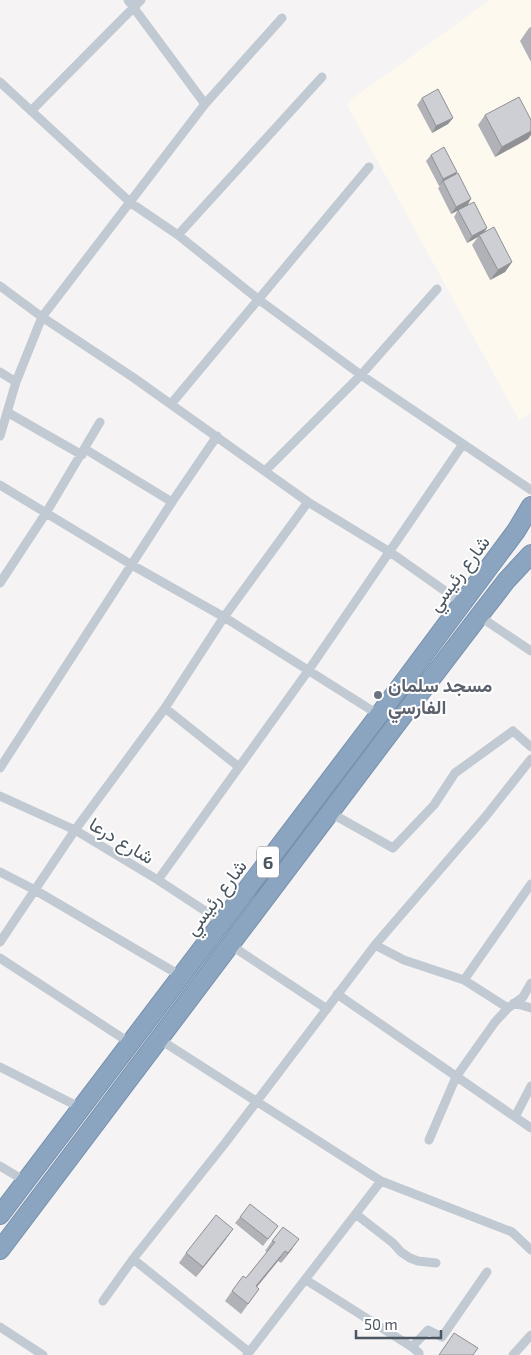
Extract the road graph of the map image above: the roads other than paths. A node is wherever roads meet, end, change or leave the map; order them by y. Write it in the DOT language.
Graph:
graph roads {
  1 [pos="141,0"];
  2 [pos="130,4"];
  3 [pos="282,18"];
  4 [pos="322,77"];
  5 [pos="0,82"];
  6 [pos="205,104"];
  7 [pos="31,111"];
  8 [pos="369,167"];
  9 [pos="130,202"];
  10 [pos="178,235"];
  11 [pos="0,286"];
  12 [pos="437,289"];
  13 [pos="258,299"];
  14 [pos="42,317"];
  15 [pos="0,372"];
  16 [pos="361,376"];
  17 [pos="16,382"];
  18 [pos="171,404"];
  19 [pos="7,412"];
  20 [pos="100,422"];
  21 [pos="0,436"];
  22 [pos="217,436"];
  23 [pos="463,444"];
  24 [pos="83,452"];
  25 [pos="265,471"];
  26 [pos="0,485"];
  27 [pos="531,490"];
  28 [pos="172,502"];
  29 [pos="308,502"];
  30 [pos="531,502"];
  31 [pos="530,506"];
  32 [pos="531,511"];
  33 [pos="46,513"];
  34 [pos="390,552"];
  35 [pos="531,554"];
  36 [pos="132,565"];
  37 [pos="531,568"];
  38 [pos="0,583"];
  39 [pos="494,596"];
  40 [pos="462,603"];
  41 [pos="479,616"];
  42 [pos="224,617"];
  43 [pos="531,651"];
  44 [pos="308,671"];
  45 [pos="165,708"];
  46 [pos="379,715"];
  47 [pos="531,747"];
  48 [pos="531,759"];
  49 [pos="239,767"];
  50 [pos="0,768"];
  51 [pos="0,796"];
  52 [pos="329,812"];
  53 [pos="75,830"];
  54 [pos="0,872"];
  55 [pos="158,880"];
  56 [pos="531,884"];
  57 [pos="35,890"];
  58 [pos="222,922"];
  59 [pos="0,942"];
  60 [pos="229,944"];
  61 [pos="375,945"];
  62 [pos="0,958"];
  63 [pos="181,976"];
  64 [pos="464,980"];
  65 [pos="531,983"];
  66 [pos="337,994"];
  67 [pos="511,1006"];
  68 [pos="531,1008"];
  69 [pos="327,1009"];
  70 [pos="135,1037"];
  71 [pos="158,1041"];
  72 [pos="0,1067"];
  73 [pos="456,1077"];
  74 [pos="531,1086"];
  75 [pos="256,1102"];
  76 [pos="81,1108"];
  77 [pos="515,1117"];
  78 [pos="531,1128"];
  79 [pos="429,1140"];
  80 [pos="0,1166"];
  81 [pos="25,1181"];
  82 [pos="382,1182"];
  83 [pos="357,1214"];
  84 [pos="0,1215"];
  85 [pos="530,1246"];
  86 [pos="0,1250"];
  87 [pos="133,1259"];
  88 [pos="436,1264"];
  89 [pos="488,1272"];
  90 [pos="306,1280"];
  91 [pos="103,1301"];
  92 [pos="0,1327"];
  93 [pos="531,1335"];
  94 [pos="412,1347"];
  95 [pos="248,1353"];
  96 [pos="43,1355"];
  97 [pos="419,1355"];
  98 [pos="513,1355"];
  1 -- 2 [label="street"];
  2 -- 6 [label="street"];
  2 -- 7 [label="street"];
  3 -- 6 [label="street"];
  4 -- 10 [label="street"];
  5 -- 7 [label="street"];
  6 -- 9 [label="street"];
  7 -- 9 [label="street"];
  8 -- 13 [label="street"];
  9 -- 10 [label="street"];
  9 -- 14 [label="street"];
  10 -- 13 [label="street"];
  11 -- 14 [label="street"];
  12 -- 16 [label="street"];
  13 -- 16 [label="street"];
  13 -- 18 [label="street"];
  14 -- 17 [label="street"];
  14 -- 18 [label="street"];
  15 -- 17 [label="street"];
  16 -- 23 [label="street"];
  16 -- 25 [label="street"];
  17 -- 19 [label="street"];
  18 -- 22 [label="street"];
  19 -- 21 [label="street"];
  19 -- 24 [label="street"];
  20 -- 24 [label="street"];
  22 -- 25 [label="street"];
  22 -- 28 [label="street"];
  23 -- 27 [label="street"];
  23 -- 34 [label="street"];
  24 -- 28 [label="street"];
  24 -- 33 [label="street"];
  25 -- 29 [label="street"];
  26 -- 33 [label="street"];
  28 -- 36 [label="street"];
  29 -- 34 [label="street"];
  29 -- 42 [label="street"];
  30 -- 31 [label="highway"];
  31 -- 32 [label="highway"];
  31 -- 40 [label="highway, شارع رئيسي / 6"];
  33 -- 36 [label="street"];
  33 -- 38 [label="street"];
  34 -- 40 [label="street"];
  34 -- 44 [label="street"];
  35 -- 39 [label="highway, شارع رئيسي / 6"];
  36 -- 42 [label="street"];
  36 -- 50 [label="street"];
  37 -- 39 [label="highway"];
  39 -- 41 [label="highway, شارع رئيسي / 6"];
  40 -- 46 [label="highway, شارع رئيسي / 6"];
  41 -- 43 [label="street"];
  41 -- 52 [label="highway, شارع رئيسي / 6"];
  42 -- 44 [label="street"];
  42 -- 45 [label="street"];
  44 -- 46 [label="street"];
  44 -- 49 [label="street"];
  45 -- 49 [label="street"];
  45 -- 53 [label="street"];
  46 -- 58 [label="highway, شارع رئيسي / 6"];
  47 -- 52 [label="street"];
  48 -- 61 [label="street"];
  49 -- 55 [label="street"];
  51 -- 53 [label="street, شارع درعا"];
  52 -- 60 [label="highway, شارع رئيسي / 6"];
  53 -- 55 [label="street, شارع درعا"];
  53 -- 57 [label="street"];
  54 -- 57 [label="street"];
  55 -- 58 [label="street, شارع درعا"];
  56 -- 64 [label="street"];
  57 -- 59 [label="street"];
  57 -- 63 [label="street"];
  58 -- 63 [label="highway, شارع رئيسي / 6"];
  60 -- 69 [label="street"];
  60 -- 71 [label="highway, شارع رئيسي / 6"];
  61 -- 64 [label="street"];
  61 -- 66 [label="street"];
  62 -- 70 [label="street"];
  63 -- 70 [label="highway, شارع رئيسي / 6"];
  64 -- 67 [label="street"];
  65 -- 67 [label="street"];
  66 -- 69 [label="street"];
  66 -- 73 [label="street"];
  67 -- 68 [label="street"];
  67 -- 73 [label="street"];
  69 -- 75 [label="street"];
  70 -- 71 [label="highway"];
  70 -- 76 [label="highway, شارع رئيسي / 6"];
  71 -- 75 [label="street"];
  71 -- 86 [label="highway, شارع رئيسي / 6"];
  72 -- 76 [label="street"];
  73 -- 77 [label="street"];
  73 -- 79 [label="street"];
  74 -- 77 [label="street"];
  75 -- 82 [label="street"];
  75 -- 87 [label="street"];
  76 -- 81 [label="highway, شارع رئيسي / 6"];
  77 -- 78 [label="street"];
  80 -- 81 [label="street"];
  81 -- 84 [label="highway, شارع رئيسي / 6"];
  82 -- 83 [label="street"];
  82 -- 85 [label="street"];
  83 -- 88 [label="street"];
  83 -- 90 [label="street"];
  87 -- 91 [label="street"];
  87 -- 95 [label="street"];
  89 -- 94 [label="street"];
  90 -- 94 [label="street"];
  90 -- 95 [label="street"];
  92 -- 96 [label="street"];
  93 -- 98 [label="street"];
  94 -- 97 [label="street"];
}
